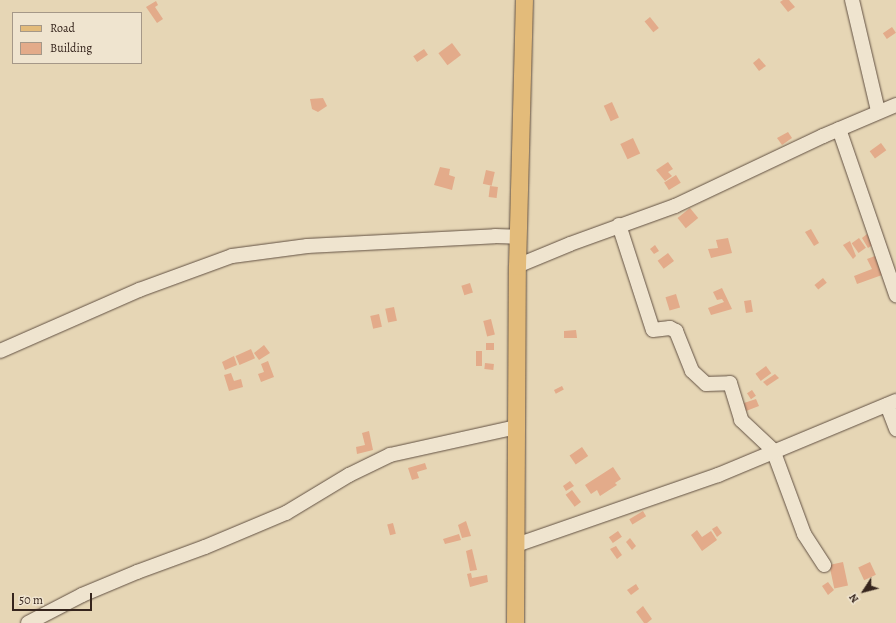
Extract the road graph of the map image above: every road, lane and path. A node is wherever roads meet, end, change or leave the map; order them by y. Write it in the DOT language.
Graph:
graph roads {
  1 [pos="524,0"];
  2 [pos="852,0"];
  3 [pos="896,105"];
  4 [pos="878,111"];
  5 [pos="839,129"];
  6 [pos="619,225"];
  7 [pos="518,237"];
  8 [pos="517,266"];
  9 [pos="896,295"];
  10 [pos="0,352"];
  11 [pos="892,403"];
  12 [pos="516,427"];
  13 [pos="896,428"];
  14 [pos="773,450"];
  15 [pos="516,545"];
  16 [pos="824,565"];
  17 [pos="28,623"];
  18 [pos="515,623"];
  1 -- 7 [label="main road"];
  2 -- 4 [label="street"];
  3 -- 4 [label="street"];
  4 -- 5 [label="street"];
  5 -- 6 [label="street"];
  5 -- 9 [label="street"];
  6 -- 8 [label="street"];
  6 -- 14 [label="street"];
  7 -- 8 [label="main road"];
  7 -- 10 [label="street"];
  8 -- 12 [label="main road"];
  11 -- 13 [label="street"];
  11 -- 14 [label="street"];
  12 -- 15 [label="main road"];
  12 -- 17 [label="street"];
  14 -- 15 [label="street"];
  14 -- 16 [label="street"];
  15 -- 18 [label="main road"];
}
